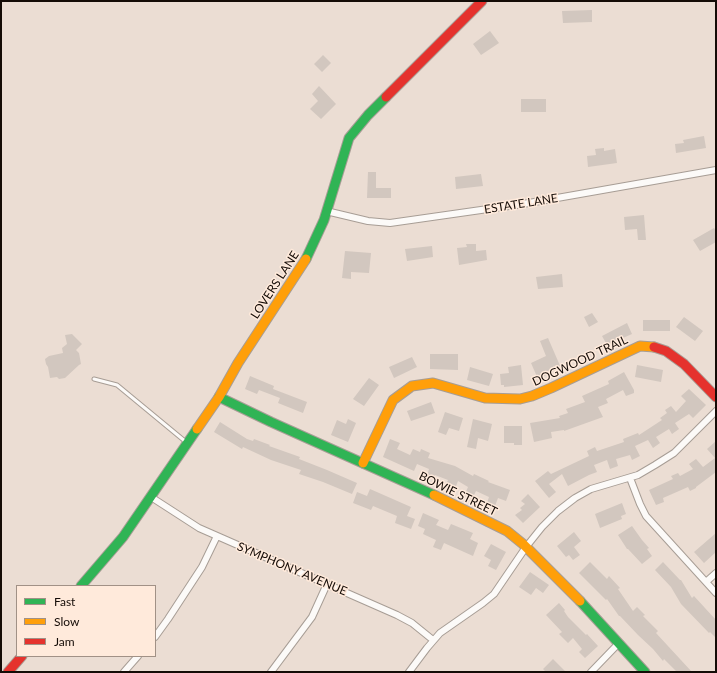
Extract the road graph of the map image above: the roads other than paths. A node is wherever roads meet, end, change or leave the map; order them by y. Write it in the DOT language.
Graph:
graph roads {
  1 [pos="482,1"];
  2 [pos="716,170"];
  3 [pos="326,211"];
  4 [pos="94,379"];
  5 [pos="219,397"];
  6 [pos="716,397"];
  7 [pos="716,411"];
  8 [pos="187,443"];
  9 [pos="363,463"];
  10 [pos="630,478"];
  11 [pos="151,498"];
  12 [pos="216,536"];
  13 [pos="526,547"];
  14 [pos="716,573"];
  15 [pos="706,582"];
  16 [pos="327,584"];
  17 [pos="82,585"];
  18 [pos="716,593"];
  19 [pos="156,636"];
  20 [pos="433,640"];
  21 [pos="619,643"];
  22 [pos="21,657"];
  23 [pos="137,657"];
  24 [pos="8,672"];
  25 [pos="124,672"];
  26 [pos="271,672"];
  27 [pos="410,672"];
  28 [pos="591,672"];
  29 [pos="645,672"];
  1 -- 3 [label="street, LOVERS LANE"];
  2 -- 3 [label="street, ESTATE LANE"];
  3 -- 5 [label="street, LOVERS LANE"];
  4 -- 8 [label="lane"];
  5 -- 8 [label="street, LOVERS LANE"];
  5 -- 9 [label="street, BOWIE STREET"];
  6 -- 9 [label="street, DOGWOOD TRAIL"];
  7 -- 10 [label="street"];
  8 -- 11 [label="street, LOVERS LANE"];
  9 -- 13 [label="street, BOWIE STREET"];
  10 -- 13 [label="street"];
  10 -- 15 [label="street"];
  11 -- 12 [label="street, SYMPHONY AVENUE"];
  11 -- 17 [label="street, LOVERS LANE"];
  12 -- 16 [label="street, SYMPHONY AVENUE"];
  12 -- 19 [label="street"];
  13 -- 20 [label="street"];
  13 -- 21 [label="street, BOWIE STREET"];
  14 -- 15 [label="street"];
  15 -- 18 [label="street"];
  16 -- 20 [label="street, SYMPHONY AVENUE"];
  16 -- 26 [label="street"];
  20 -- 27 [label="street"];
  21 -- 28 [label="street"];
  21 -- 29 [label="street, BOWIE STREET"];
  22 -- 24 [label="street"];
  23 -- 25 [label="street"];
}
